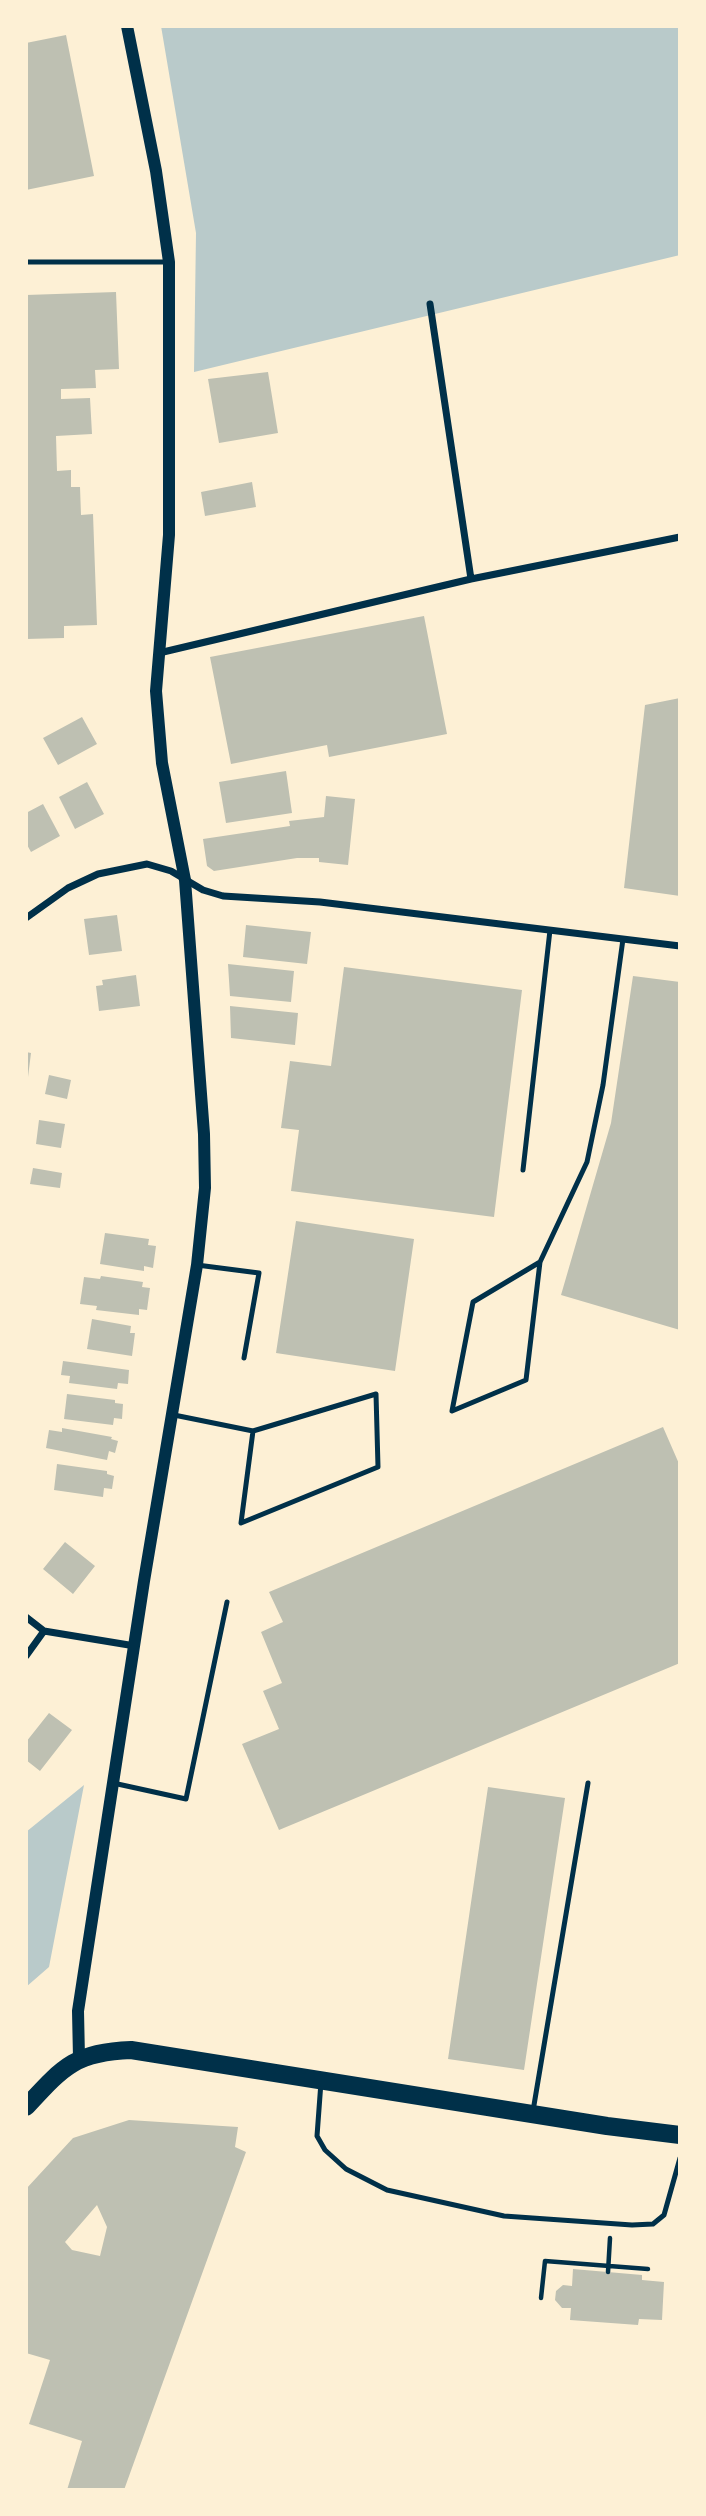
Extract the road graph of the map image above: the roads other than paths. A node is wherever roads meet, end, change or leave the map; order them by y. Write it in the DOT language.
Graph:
graph roads {
  1 [pos="127,26"];
  2 [pos="26,262"];
  3 [pos="169,262"];
  4 [pos="430,304"];
  5 [pos="680,537"];
  6 [pos="471,579"];
  7 [pos="159,653"];
  8 [pos="186,880"];
  9 [pos="26,918"];
  10 [pos="550,930"];
  11 [pos="623,939"];
  12 [pos="680,946"];
  13 [pos="523,1170"];
  14 [pos="540,1262"];
  15 [pos="197,1265"];
  16 [pos="244,1358"];
  17 [pos="172,1415"];
  18 [pos="253,1431"];
  19 [pos="227,1602"];
  20 [pos="26,1617"];
  21 [pos="44,1631"];
  22 [pos="135,1647"];
  23 [pos="26,1656"];
  24 [pos="113,1783"];
  25 [pos="588,1783"];
  26 [pos="79,2058"];
  27 [pos="321,2080"];
  28 [pos="26,2107"];
  29 [pos="532,2113"];
  30 [pos="680,2135"];
  31 [pos="680,2158"];
  1 -- 3 [label="street"];
  2 -- 3 [label="lane"];
  3 -- 7 [label="street"];
  4 -- 6 [label="street"];
  5 -- 6 [label="street"];
  6 -- 7 [label="street"];
  7 -- 8 [label="street"];
  8 -- 9 [label="street"];
  8 -- 10 [label="street"];
  8 -- 15 [label="street"];
  10 -- 11 [label="street"];
  10 -- 13 [label="lane"];
  11 -- 12 [label="street"];
  11 -- 14 [label="lane"];
  14 -- 14 [label="lane"];
  15 -- 16 [label="lane"];
  15 -- 17 [label="street"];
  17 -- 18 [label="lane"];
  17 -- 22 [label="street"];
  18 -- 18 [label="lane"];
  19 -- 24 [label="lane"];
  20 -- 21 [label="street"];
  21 -- 22 [label="street"];
  21 -- 23 [label="street"];
  22 -- 24 [label="street"];
  24 -- 26 [label="street"];
  25 -- 29 [label="lane"];
  26 -- 27 [label="main road"];
  26 -- 28 [label="main road"];
  27 -- 29 [label="main road"];
  27 -- 31 [label="lane"];
  29 -- 30 [label="main road"];
}
